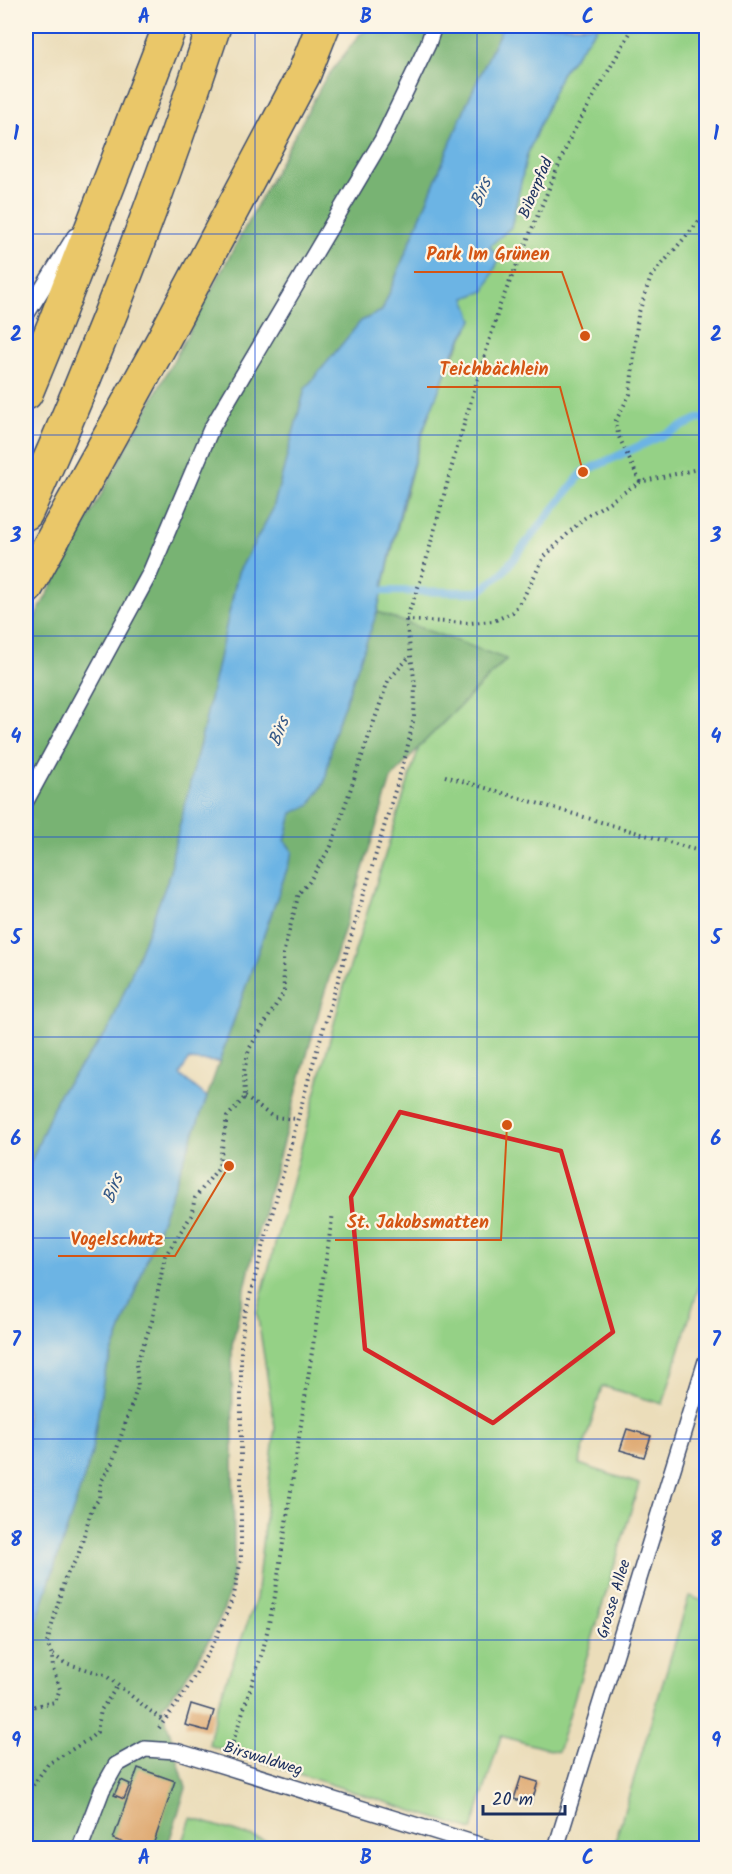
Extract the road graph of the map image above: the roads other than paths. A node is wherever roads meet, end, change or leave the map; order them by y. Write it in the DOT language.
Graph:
graph roads {
  1 [pos="147,26"];
  2 [pos="170,26"];
  3 [pos="214,26"];
  4 [pos="323,26"];
  5 [pos="346,26"];
  6 [pos="434,26"];
  7 [pos="304,74"];
  8 [pos="109,180"];
  9 [pos="26,315"];
  10 [pos="26,393"];
  11 [pos="26,513"];
  12 [pos="26,588"];
  13 [pos="26,801"];
  14 [pos="706,1361"];
  15 [pos="80,1848"];
  16 [pos="489,1848"];
  17 [pos="556,1848"];
  1 -- 8 [label="highway"];
  2 -- 8 [label="highway"];
  3 -- 11 [label="highway"];
  4 -- 7 [label="highway"];
  5 -- 7 [label="highway"];
  6 -- 13 [label="lane"];
  7 -- 12 [label="highway"];
  8 -- 9 [label="lane"];
  8 -- 10 [label="highway"];
  14 -- 17 [label="lane, Grosse Allee"];
  15 -- 16 [label="lane, Birswaldweg"];
}
